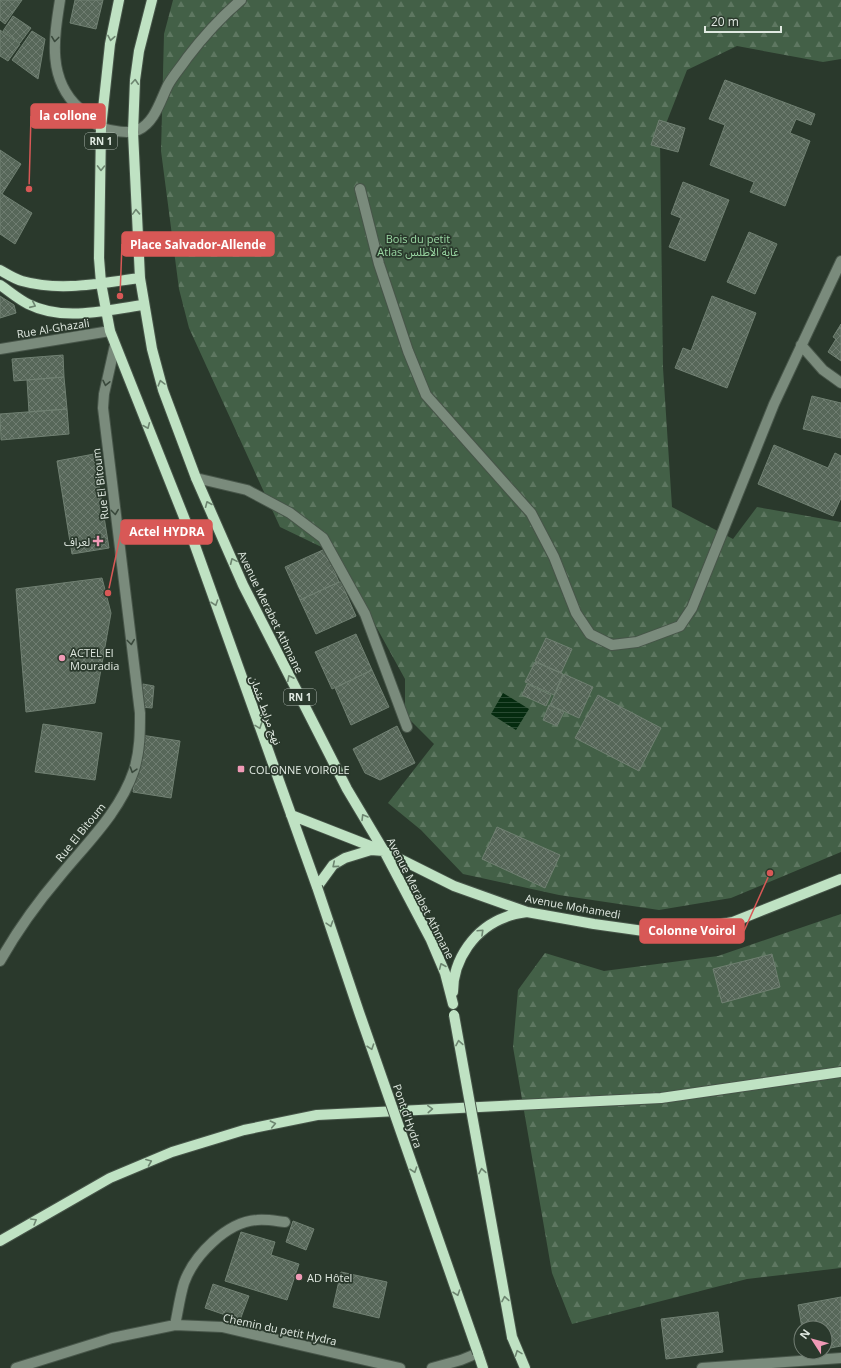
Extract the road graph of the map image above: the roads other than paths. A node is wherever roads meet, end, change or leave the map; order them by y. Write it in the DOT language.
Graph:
graph roads {
  1 [pos="59,0"];
  2 [pos="119,0"];
  3 [pos="152,0"];
  4 [pos="241,0"];
  5 [pos="101,128"];
  6 [pos="133,132"];
  7 [pos="360,189"];
  8 [pos="841,261"];
  9 [pos="0,270"];
  10 [pos="140,278"];
  11 [pos="101,283"];
  12 [pos="0,285"];
  13 [pos="143,305"];
  14 [pos="106,310"];
  15 [pos="110,331"];
  16 [pos="115,345"];
  17 [pos="801,345"];
  18 [pos="0,349"];
  19 [pos="841,383"];
  20 [pos="196,478"];
  21 [pos="407,727"];
  22 [pos="291,815"];
  23 [pos="384,851"];
  24 [pos="841,879"];
  25 [pos="317,887"];
  26 [pos="527,912"];
  27 [pos="0,961"];
  28 [pos="452,1004"];
  29 [pos="841,1072"];
  30 [pos="285,1222"];
  31 [pos="0,1241"];
  32 [pos="175,1325"];
  33 [pos="478,1353"];
  34 [pos="841,1358"];
  35 [pos="16,1368"];
  36 [pos="400,1368"];
  37 [pos="432,1368"];
  38 [pos="483,1368"];
  39 [pos="525,1368"];
  40 [pos="702,1368"];
  1 -- 5 [label="street, one-way"];
  2 -- 5 [label="main road, RN 1, one-way"];
  6 -- 3 [label="main road, RN 1, one-way"];
  4 -- 6 [label="street"];
  5 -- 6 [label="street"];
  5 -- 11 [label="main road, RN 1, one-way"];
  10 -- 6 [label="main road, RN 1, one-way"];
  7 -- 17 [label="street"];
  8 -- 17 [label="street"];
  9 -- 11 [label="main road"];
  10 -- 11 [label="main road"];
  10 -- 13 [label="main road, Avenue Merabet Athmane / RN 1"];
  11 -- 14 [label="main road, RN 1"];
  12 -- 14 [label="main road, one-way"];
  13 -- 14 [label="main road"];
  20 -- 13 [label="main road, Avenue Merabet Athmane / RN 1, one-way"];
  14 -- 15 [label="main road, RN 1"];
  15 -- 16 [label="main road, RN 1"];
  15 -- 18 [label="street, Rue Al-Ghazali"];
  16 -- 22 [label="main road, نهج مرابط عثمان / RN 1, one-way"];
  16 -- 27 [label="street, Rue El Bitoum, one-way"];
  17 -- 19 [label="street"];
  20 -- 21 [label="street"];
  23 -- 20 [label="main road, Avenue Merabet Athmane / RN 1, one-way"];
  22 -- 23 [label="main road"];
  22 -- 25 [label="main road, نهج مرابط عثمان / RN 1"];
  23 -- 25 [label="main road, Avenue Mohamedi, one-way"];
  23 -- 26 [label="main road, Avenue Mohamedi"];
  28 -- 23 [label="main road, Avenue Merabet Athmane / RN 1, one-way"];
  24 -- 26 [label="main road, Avenue Mohamedi"];
  25 -- 33 [label="main road, Pont d'Hydra, one-way, bridge"];
  28 -- 26 [label="main road, one-way"];
  39 -- 28 [label="main road, one-way, bridge"];
  31 -- 29 [label="main road, one-way"];
  30 -- 32 [label="street"];
  32 -- 35 [label="street, Chemin du petit Hydra"];
  32 -- 36 [label="street, Chemin du petit Hydra"];
  33 -- 37 [label="street"];
  33 -- 38 [label="main road, Pont d'Hydra"];
  34 -- 40 [label="street"];
}
